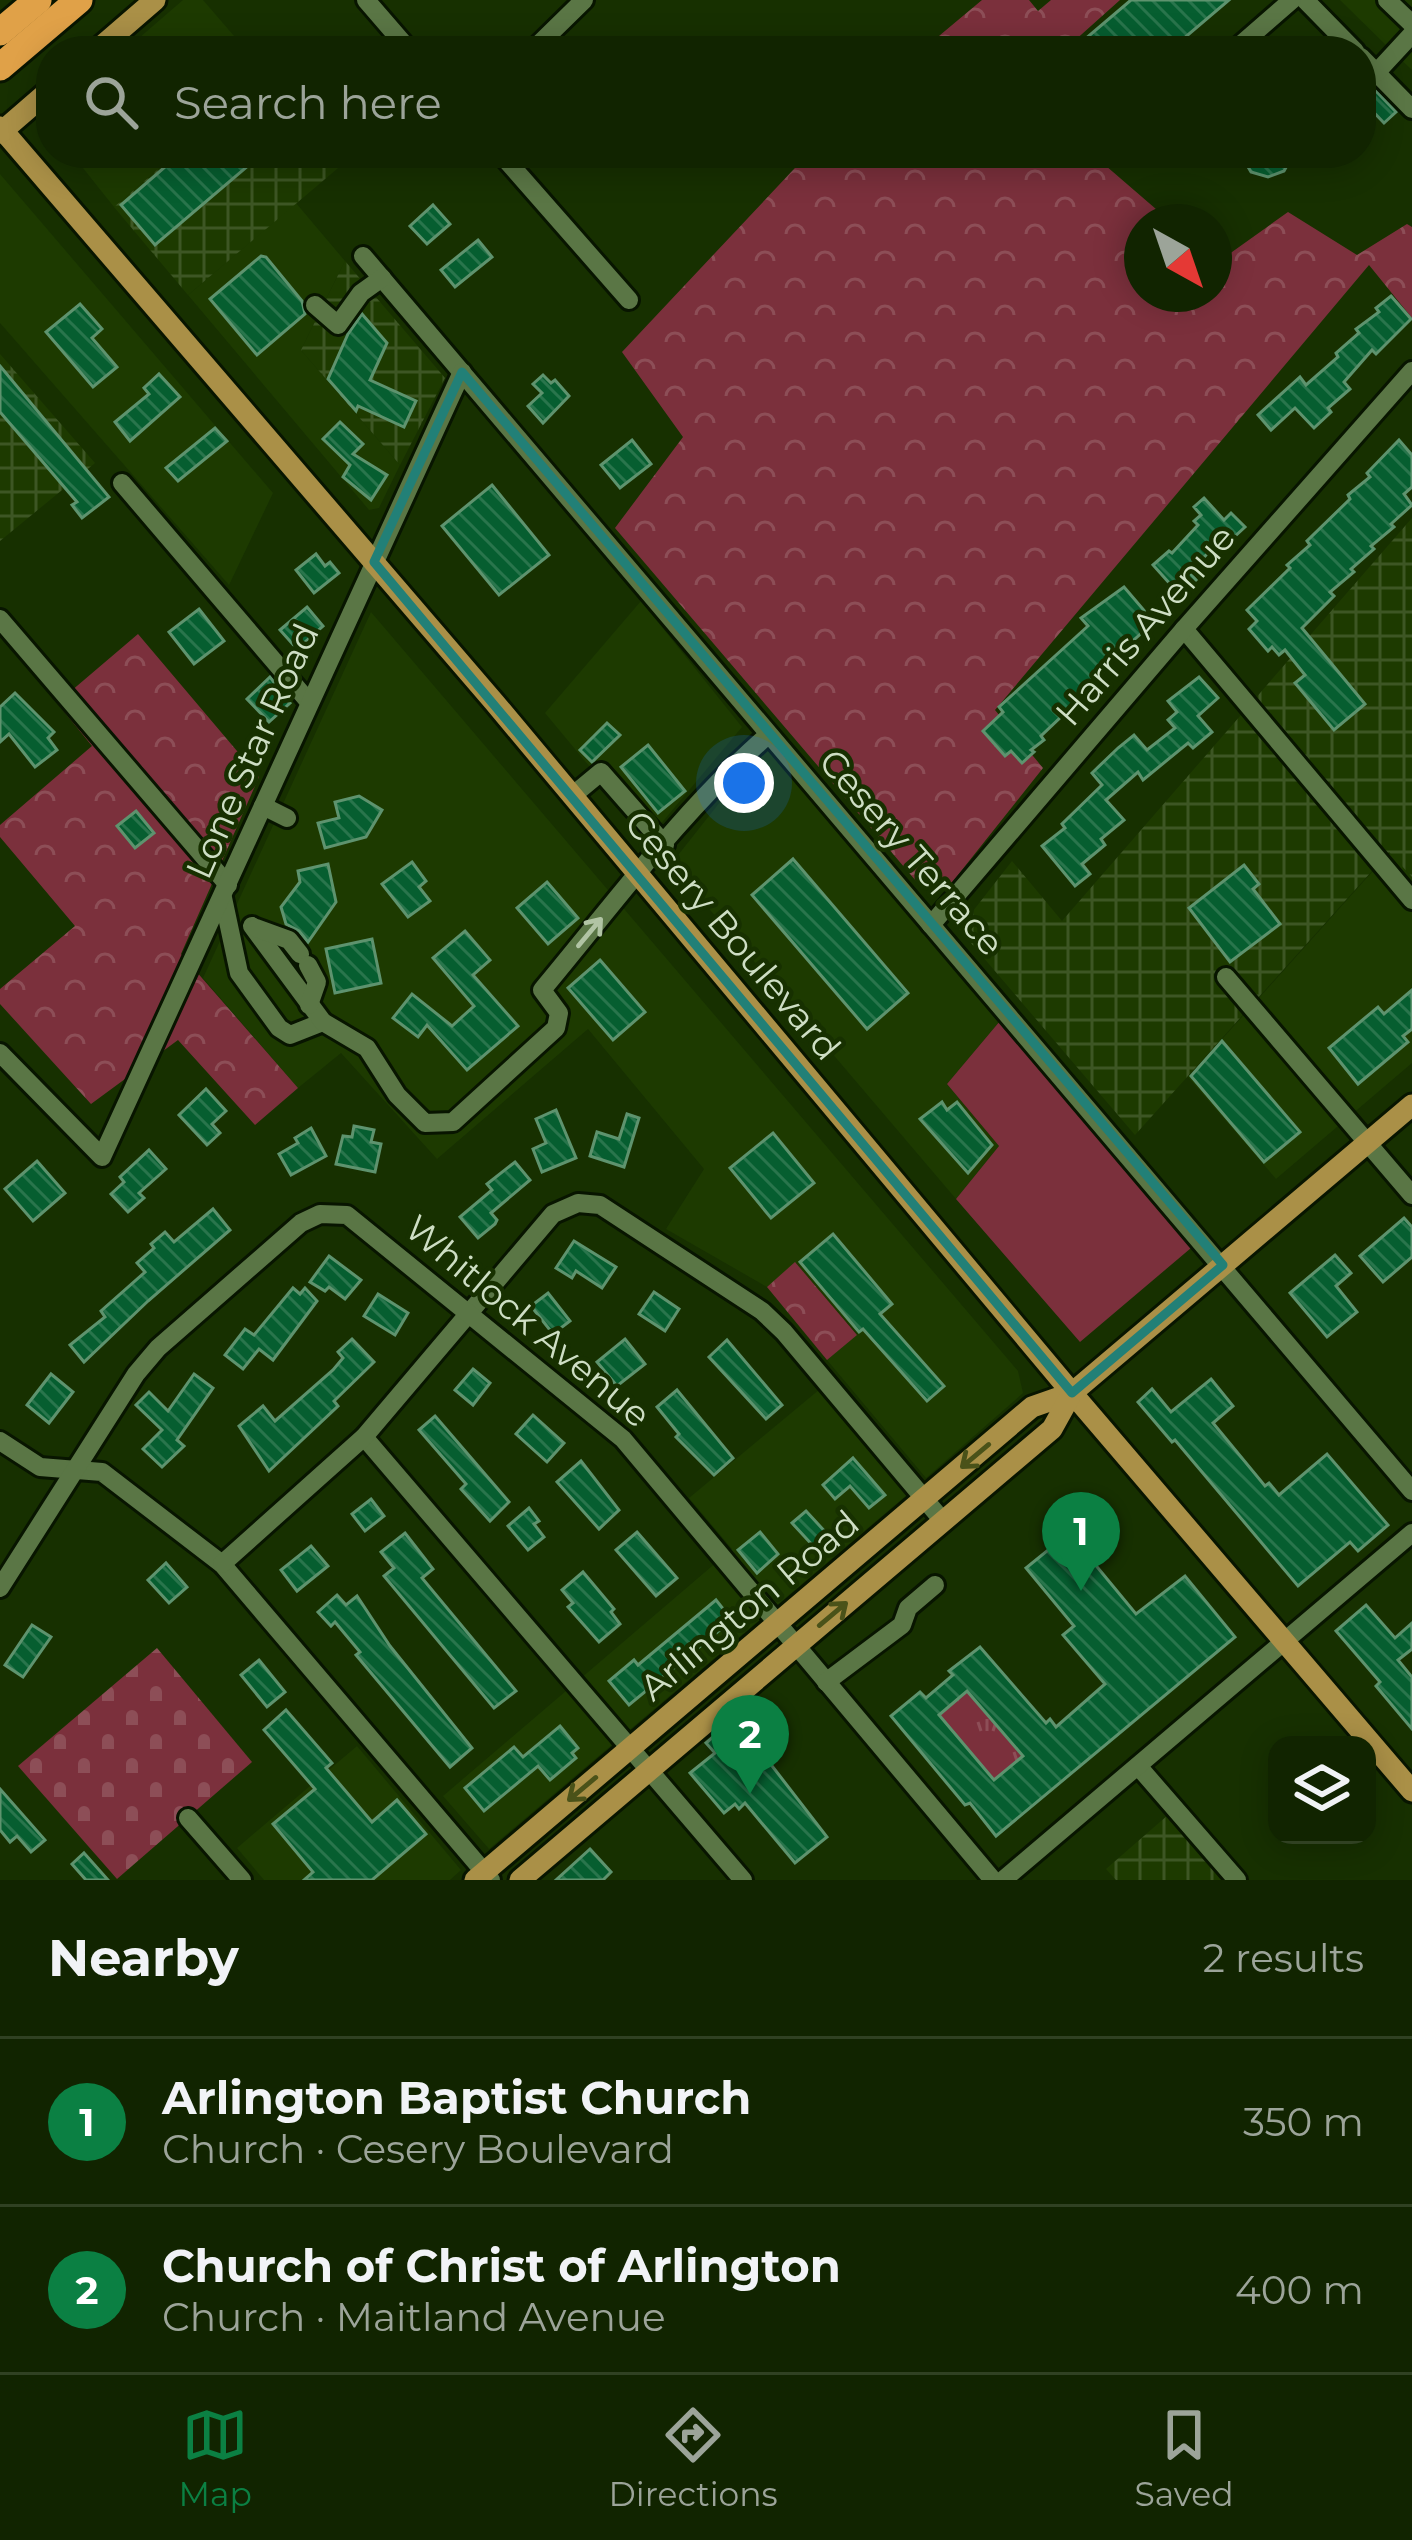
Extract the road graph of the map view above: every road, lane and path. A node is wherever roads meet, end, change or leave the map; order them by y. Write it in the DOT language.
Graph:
graph roads {
  1 [pos="38,0"];
  2 [pos="79,0"];
  3 [pos="155,0"];
  4 [pos="366,0"];
  5 [pos="584,0"];
  6 [pos="1292,0"];
  7 [pos="1305,0"];
  8 [pos="1387,0"];
  9 [pos="1412,24"];
  10 [pos="0,32"];
  11 [pos="1412,34"];
  12 [pos="37,36"];
  13 [pos="113,36"];
  14 [pos="397,36"];
  15 [pos="547,36"];
  16 [pos="1251,36"];
  17 [pos="1340,36"];
  18 [pos="36,37"];
  19 [pos="0,68"];
  20 [pos="1376,73"];
  21 [pos="36,101"];
  22 [pos="1412,109"];
  23 [pos="1,130"];
  24 [pos="513,168"];
  25 [pos="363,256"];
  26 [pos="382,278"];
  27 [pos="629,300"];
  28 [pos="315,305"];
  29 [pos="1412,371"];
  30 [pos="462,372"];
  31 [pos="122,483"];
  32 [pos="374,562"];
  33 [pos="0,619"];
  34 [pos="1184,629"];
  35 [pos="309,702"];
  36 [pos="768,735"];
  37 [pos="572,796"];
  38 [pos="262,806"];
  39 [pos="287,818"];
  40 [pos="642,820"];
  41 [pos="614,844"];
  42 [pos="665,845"];
  43 [pos="639,874"];
  44 [pos="1412,900"];
  45 [pos="228,902"];
  46 [pos="252,926"];
  47 [pos="932,926"];
  48 [pos="1226,977"];
  49 [pos="309,1005"];
  50 [pos="323,1022"];
  51 [pos="0,1052"];
  52 [pos="1412,1105"];
  53 [pos="1368,1143"];
  54 [pos="1412,1195"];
  55 [pos="1222,1265"];
  56 [pos="468,1317"];
  57 [pos="1072,1393"];
  58 [pos="364,1437"];
  59 [pos="0,1441"];
  60 [pos="74,1469"];
  61 [pos="1412,1491"];
  62 [pos="925,1498"];
  63 [pos="944,1521"];
  64 [pos="1412,1533"];
  65 [pos="222,1564"];
  66 [pos="935,1585"];
  67 [pos="0,1588"];
  68 [pos="777,1625"];
  69 [pos="1282,1641"];
  70 [pos="796,1646"];
  71 [pos="826,1682"];
  72 [pos="632,1748"];
  73 [pos="1138,1766"];
  74 [pos="650,1768"];
  75 [pos="1412,1791"];
  76 [pos="188,1818"];
  77 [pos="483,1877"];
  78 [pos="242,1880"];
  79 [pos="520,1880"];
  80 [pos="743,1880"];
  81 [pos="993,1880"];
  82 [pos="1003,1880"];
  83 [pos="1237,1880"];
  1 -- 10 [label="highway"];
  2 -- 12 [label="highway"];
  3 -- 13 [label="main road"];
  4 -- 14 [label="street"];
  5 -- 15 [label="street"];
  6 -- 16 [label="street"];
  7 -- 17 [label="street"];
  8 -- 9 [label="street"];
  11 -- 20 [label="street"];
  18 -- 19 [label="highway"];
  20 -- 22 [label="street"];
  21 -- 23 [label="main road"];
  23 -- 32 [label="main road, Cesery Boulevard"];
  24 -- 27 [label="street"];
  25 -- 26 [label="street, Cesery Terrace"];
  26 -- 28 [label="street"];
  26 -- 30 [label="street, Cesery Terrace"];
  29 -- 34 [label="street, Harris Avenue"];
  30 -- 32 [label="street, Lone Star Road"];
  30 -- 36 [label="street, Cesery Terrace"];
  31 -- 35 [label="street"];
  32 -- 35 [label="street, Lone Star Road"];
  32 -- 37 [label="main road, Cesery Boulevard"];
  33 -- 45 [label="street"];
  34 -- 44 [label="street"];
  34 -- 47 [label="street, Harris Avenue"];
  35 -- 38 [label="street, Lone Star Road"];
  36 -- 42 [label="street"];
  36 -- 47 [label="street, Cesery Terrace"];
  37 -- 40 [label="street"];
  37 -- 41 [label="main road, Cesery Boulevard"];
  38 -- 39 [label="street"];
  38 -- 45 [label="street, Lone Star Road"];
  40 -- 41 [label="street"];
  40 -- 42 [label="street"];
  41 -- 43 [label="main road, Cesery Boulevard"];
  42 -- 43 [label="street"];
  50 -- 43 [label="street, one-way"];
  43 -- 57 [label="main road, Cesery Boulevard"];
  45 -- 46 [label="street"];
  45 -- 50 [label="street"];
  45 -- 51 [label="street, Lone Star Road"];
  46 -- 49 [label="street"];
  46 -- 49 [label="street"];
  47 -- 55 [label="street, Cesery Terrace"];
  48 -- 53 [label="street"];
  49 -- 50 [label="street"];
  52 -- 53 [label="main road, Arlington Road"];
  53 -- 54 [label="street"];
  53 -- 55 [label="main road, Arlington Road"];
  55 -- 57 [label="main road, Arlington Road"];
  55 -- 61 [label="street, Cesery Terrace"];
  56 -- 58 [label="street"];
  56 -- 60 [label="street, Whitlock Avenue"];
  56 -- 62 [label="street"];
  56 -- 68 [label="street, Whitlock Avenue"];
  57 -- 62 [label="main road, Arlington Road, one-way"];
  57 -- 63 [label="main road, Arlington Road"];
  57 -- 69 [label="main road, Cesery Boulevard"];
  58 -- 65 [label="street"];
  58 -- 72 [label="street"];
  59 -- 60 [label="street"];
  60 -- 65 [label="street"];
  60 -- 67 [label="street"];
  62 -- 63 [label="street"];
  62 -- 68 [label="main road, Arlington Road"];
  70 -- 63 [label="main road, Arlington Road, one-way"];
  64 -- 69 [label="street"];
  65 -- 77 [label="street"];
  66 -- 71 [label="street"];
  68 -- 70 [label="street, Whitlock Avenue"];
  68 -- 72 [label="main road, Arlington Road"];
  69 -- 73 [label="street"];
  69 -- 75 [label="main road, Cesery Boulevard"];
  70 -- 71 [label="street, Whitlock Avenue"];
  70 -- 74 [label="main road, Arlington Road"];
  71 -- 81 [label="street, Whitlock Avenue"];
  72 -- 74 [label="street"];
  72 -- 77 [label="main road, Arlington Road, one-way"];
  73 -- 82 [label="street"];
  73 -- 83 [label="street"];
  74 -- 79 [label="main road, Arlington Road"];
  74 -- 80 [label="street"];
  76 -- 78 [label="street"];
}
